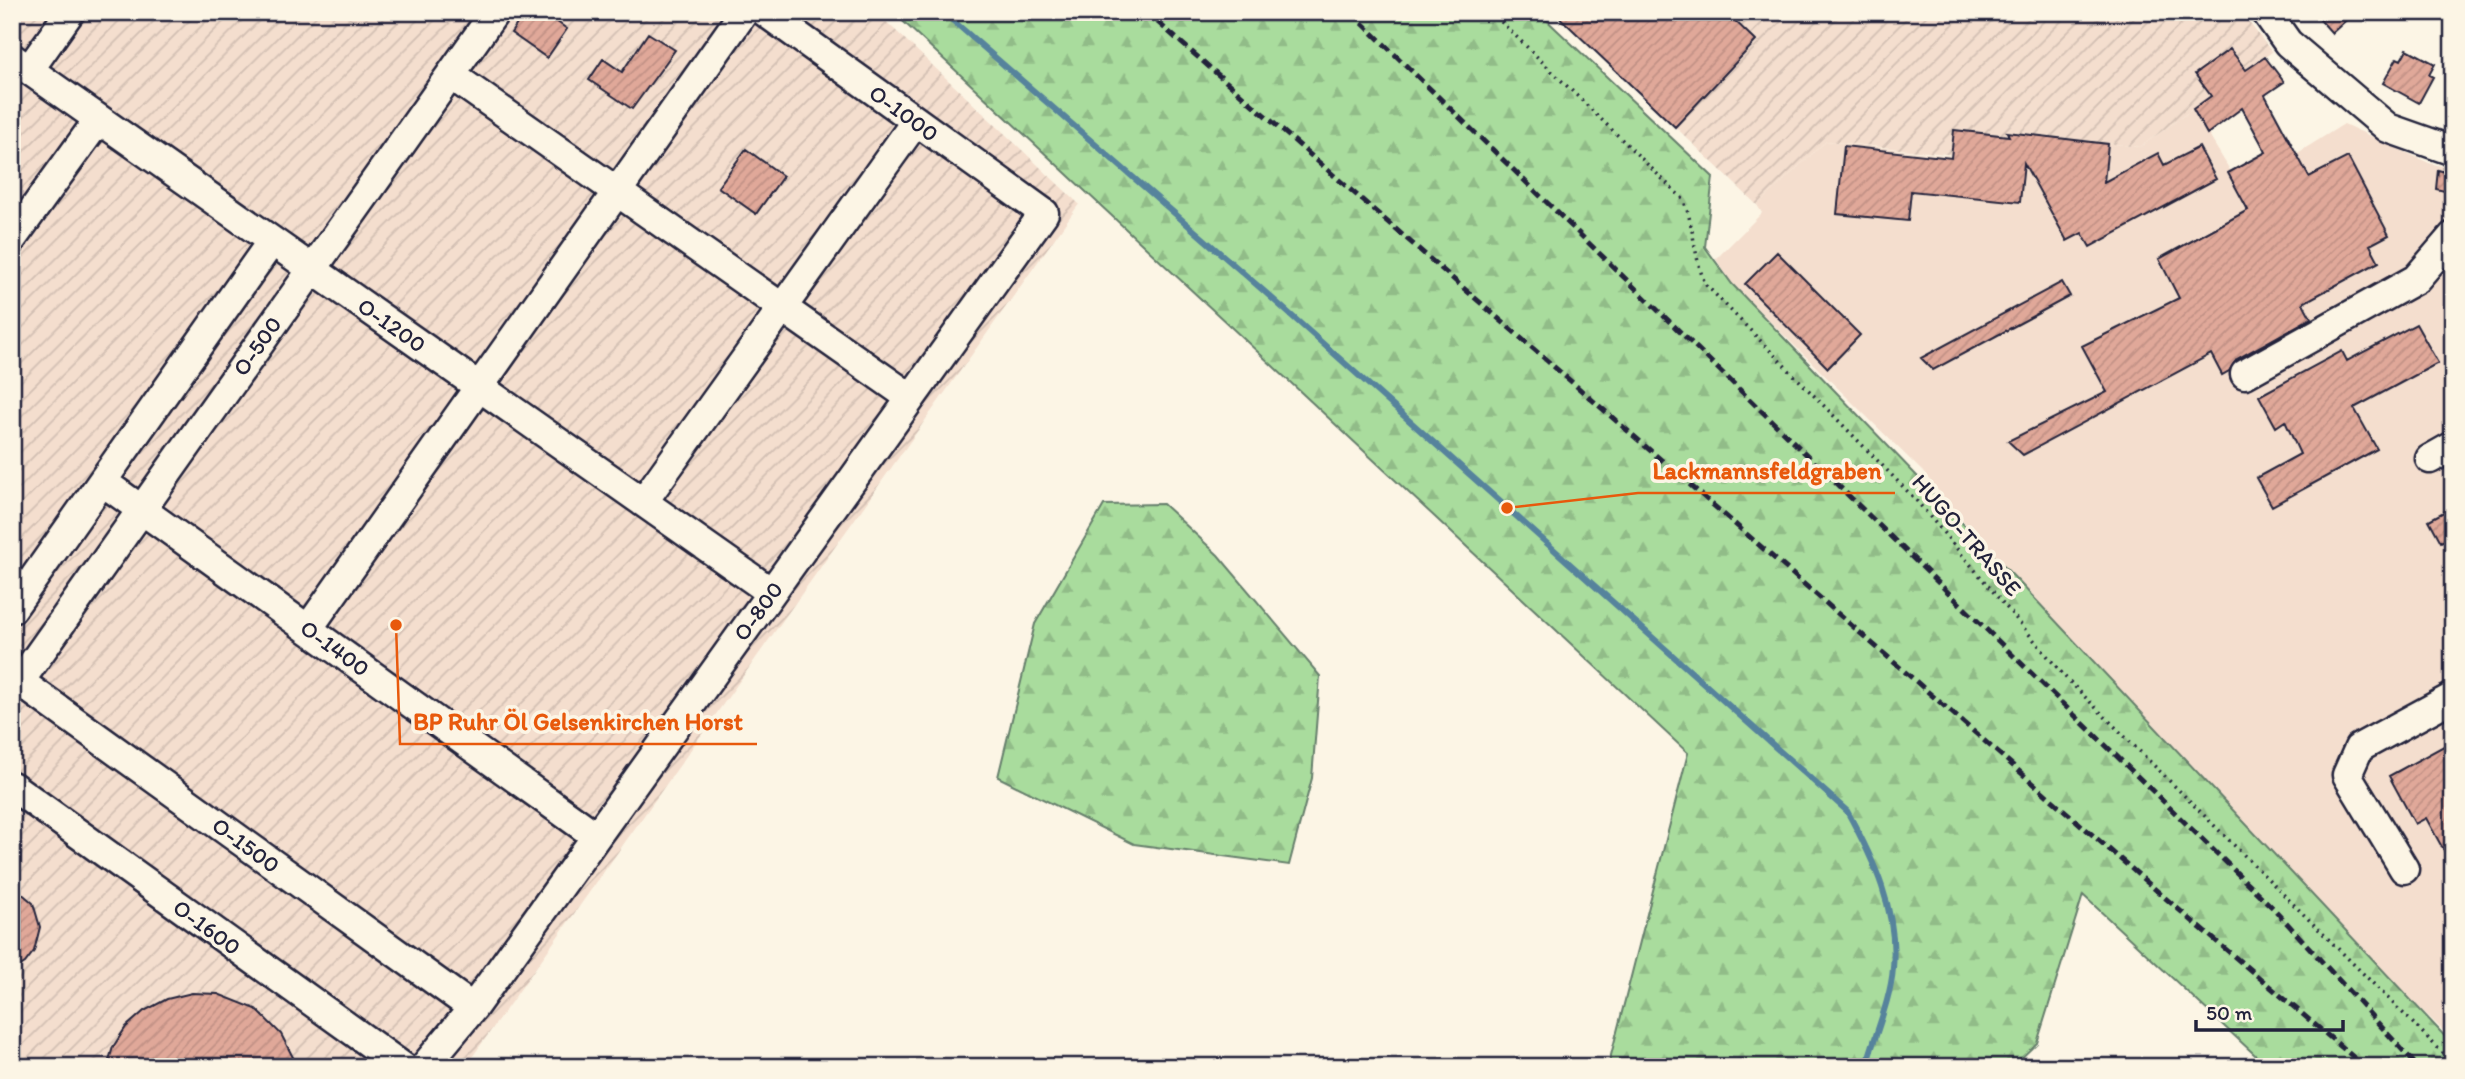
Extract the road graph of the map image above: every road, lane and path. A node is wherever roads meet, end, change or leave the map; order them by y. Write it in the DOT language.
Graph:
graph roads {
  1 [pos="70,12"];
  2 [pos="495,12"];
  3 [pos="744,12"];
  4 [pos="765,12"];
  5 [pos="1491,12"];
  6 [pos="2266,12"];
  7 [pos="20,64"];
  8 [pos="450,75"];
  9 [pos="99,119"];
  10 [pos="916,121"];
  11 [pos="2453,151"];
  12 [pos="617,192"];
  13 [pos="1044,213"];
  14 [pos="2453,236"];
  15 [pos="12,239"];
  16 [pos="272,241"];
  17 [pos="311,268"];
  18 [pos="782,308"];
  19 [pos="2245,374"];
  20 [pos="480,387"];
  21 [pos="911,398"];
  22 [pos="103,482"];
  23 [pos="643,502"];
  24 [pos="142,509"];
  25 [pos="771,592"];
  26 [pos="12,609"];
  27 [pos="308,629"];
  28 [pos="16,678"];
  29 [pos="2453,697"];
  30 [pos="12,786"];
  31 [pos="596,836"];
  32 [pos="2404,869"];
  33 [pos="472,1008"];
  34 [pos="2453,1063"];
  35 [pos="403,1067"];
  36 [pos="424,1067"];
  1 -- 7 [label="street"];
  2 -- 8 [label="street, O-500"];
  3 -- 12 [label="street"];
  4 -- 10 [label="street, O-1000"];
  5 -- 34 [label="path, HUGO-TRASSE"];
  6 -- 11 [label="street"];
  7 -- 9 [label="street, O-1200"];
  8 -- 12 [label="street"];
  8 -- 17 [label="street, O-500"];
  9 -- 15 [label="street"];
  9 -- 16 [label="street, O-1200"];
  10 -- 13 [label="street, O-1000"];
  10 -- 18 [label="street"];
  12 -- 18 [label="street"];
  12 -- 20 [label="street"];
  13 -- 21 [label="street, O-800"];
  14 -- 19 [label="street"];
  16 -- 17 [label="street, O-1200"];
  16 -- 22 [label="street"];
  17 -- 20 [label="street, O-1200"];
  17 -- 24 [label="street, O-500"];
  18 -- 21 [label="street"];
  18 -- 23 [label="street"];
  20 -- 23 [label="street, O-1200"];
  20 -- 27 [label="street"];
  21 -- 25 [label="street, O-800"];
  22 -- 24 [label="street, O-1400"];
  22 -- 26 [label="street"];
  23 -- 25 [label="street, O-1200"];
  24 -- 27 [label="street, O-1400"];
  24 -- 28 [label="street, O-500"];
  25 -- 31 [label="street, O-800"];
  27 -- 31 [label="street, O-1400"];
  28 -- 33 [label="street, O-1500"];
  29 -- 32 [label="street"];
  30 -- 35 [label="street, O-1600"];
  31 -- 33 [label="street, O-800"];
  33 -- 36 [label="street, O-800"];
}
